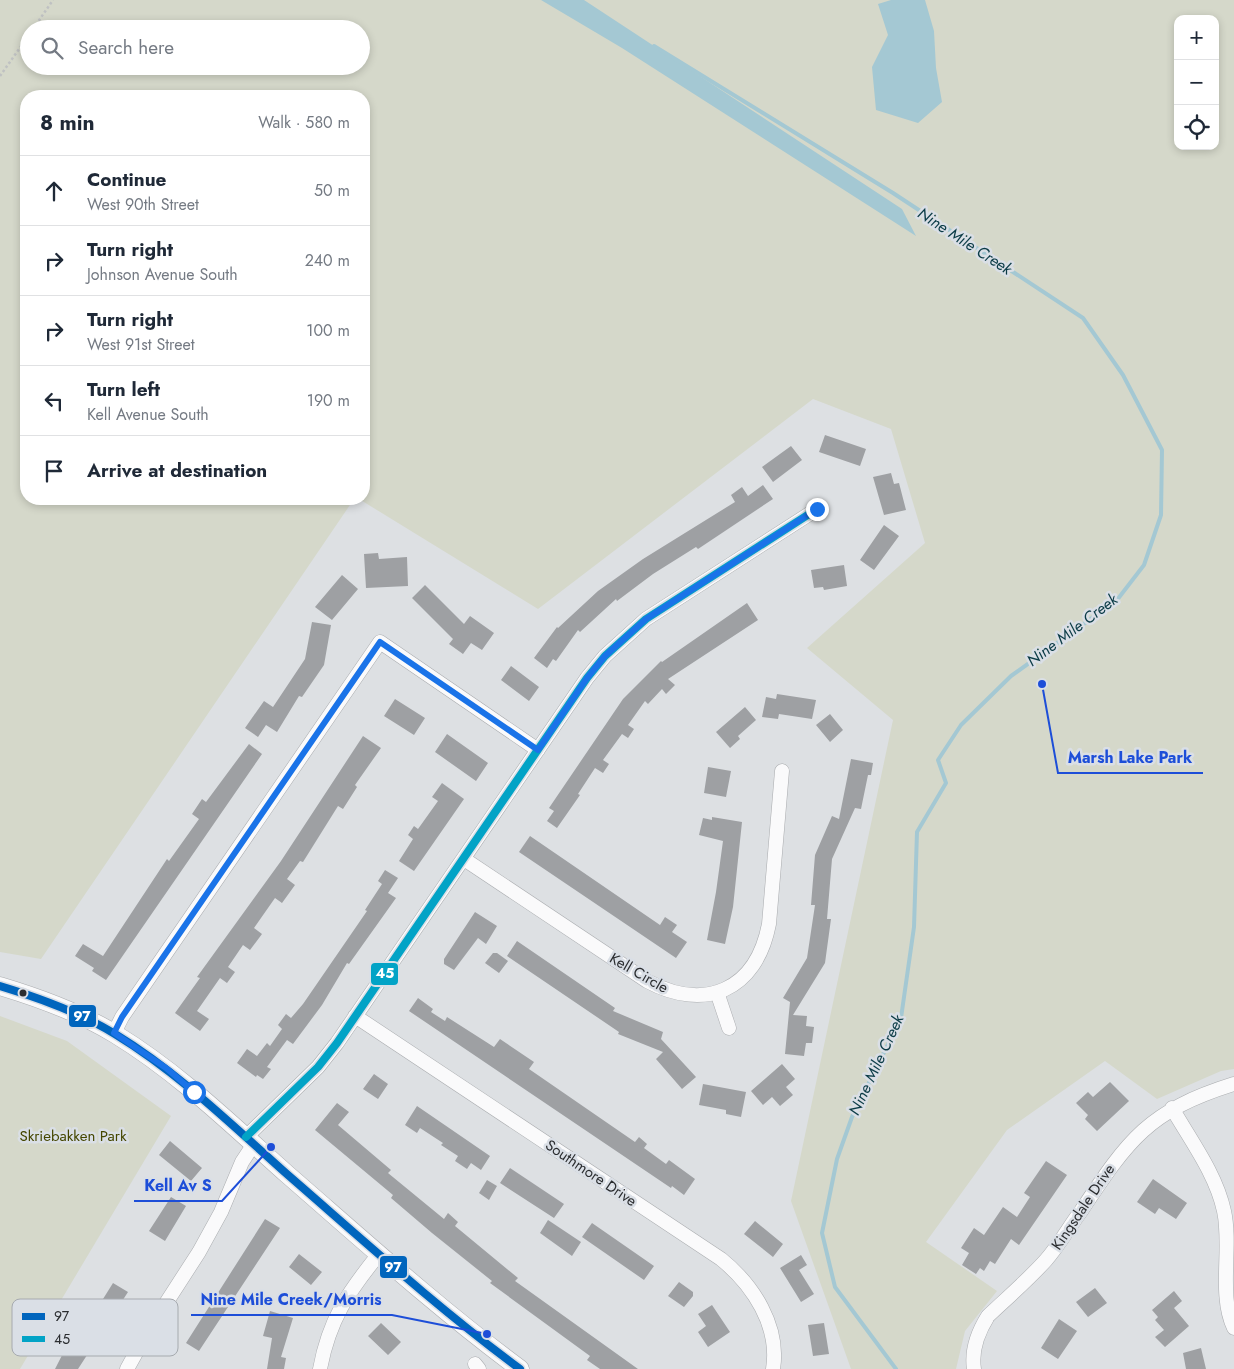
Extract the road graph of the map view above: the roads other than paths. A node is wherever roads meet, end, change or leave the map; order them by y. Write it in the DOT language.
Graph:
graph roads {
  1 [pos="817,509"];
  2 [pos="538,750"];
  3 [pos="782,771"];
  4 [pos="464,859"];
  5 [pos="0,986"];
  6 [pos="716,992"];
  7 [pos="355,1016"];
  8 [pos="729,1028"];
  9 [pos="114,1033"];
  10 [pos="1234,1084"];
  11 [pos="1172,1108"];
  12 [pos="250,1141"];
  13 [pos="379,1254"];
  14 [pos="169,1299"];
  15 [pos="1234,1328"];
  16 [pos="134,1356"];
  17 [pos="127,1369"];
  18 [pos="320,1369"];
  19 [pos="520,1369"];
  20 [pos="773,1369"];
  21 [pos="974,1369"];
  1 -- 2 [label="street"];
  2 -- 4 [label="street"];
  2 -- 9 [label="street"];
  3 -- 6 [label="street, Kell Circle"];
  4 -- 6 [label="street, Kell Circle"];
  4 -- 7 [label="street"];
  5 -- 9 [label="street"];
  6 -- 8 [label="street"];
  7 -- 12 [label="street"];
  7 -- 20 [label="street, Southmore Drive"];
  9 -- 12 [label="street"];
  10 -- 11 [label="street, Kingsdale Drive"];
  11 -- 15 [label="street"];
  11 -- 21 [label="street, Kingsdale Drive"];
  12 -- 13 [label="street"];
  12 -- 14 [label="street"];
  13 -- 18 [label="street"];
  13 -- 19 [label="street"];
  16 -- 17 [label="street"];
}
